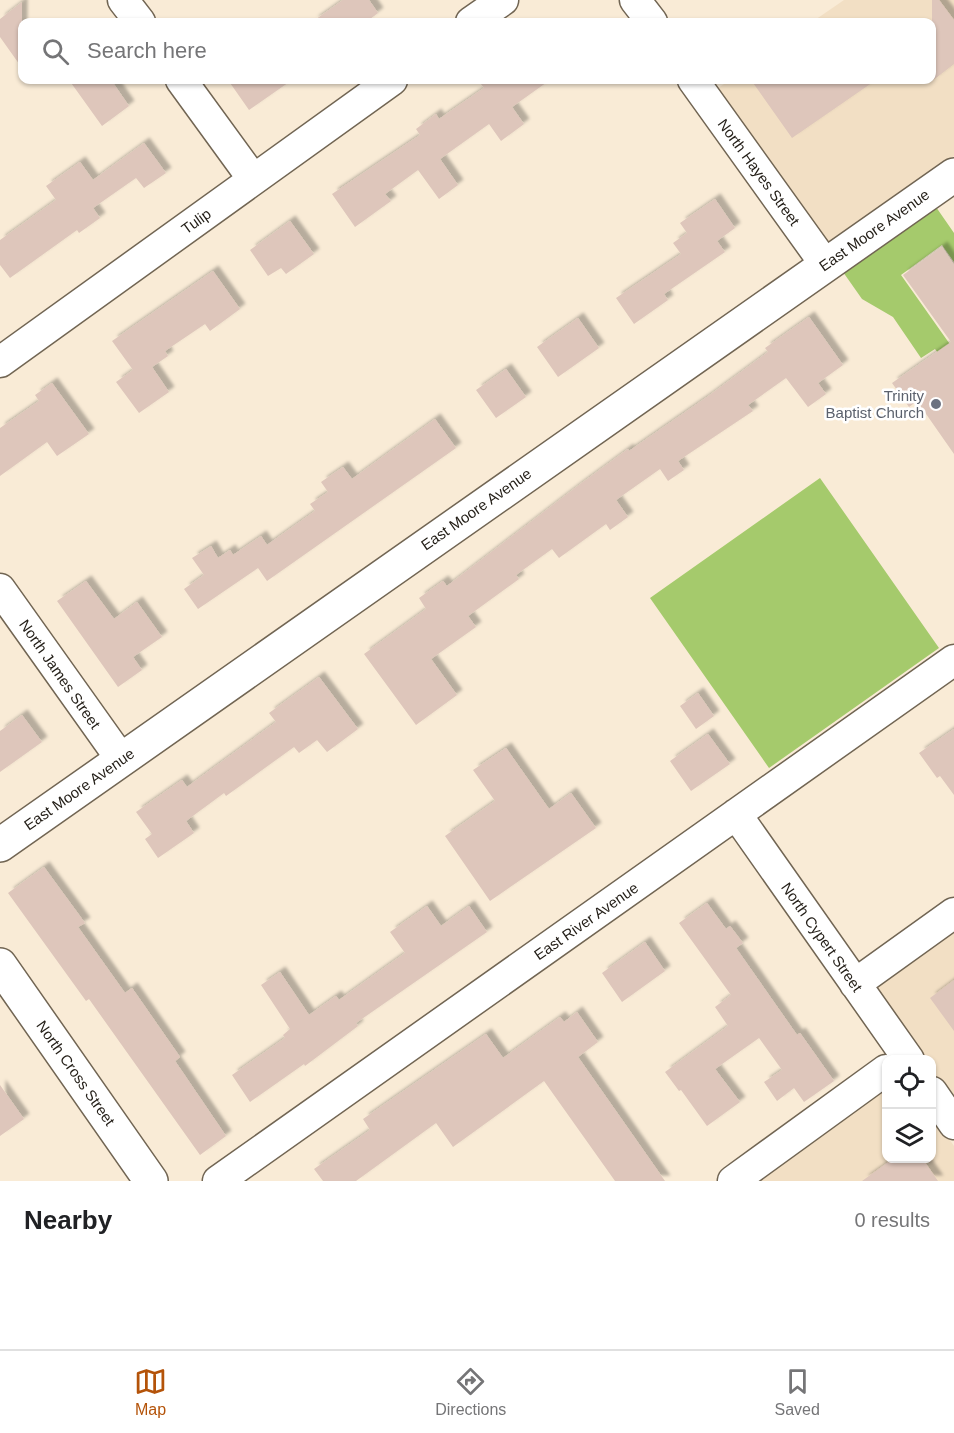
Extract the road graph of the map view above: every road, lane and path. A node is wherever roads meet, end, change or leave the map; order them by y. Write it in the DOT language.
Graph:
graph roads {
  1 [pos="123,0"];
  2 [pos="502,0"];
  3 [pos="636,0"];
  4 [pos="137,18"];
  5 [pos="477,18"];
  6 [pos="649,18"];
  7 [pos="184,84"];
  8 [pos="386,84"];
  9 [pos="696,84"];
  10 [pos="954,175"];
  11 [pos="254,179"];
  12 [pos="825,264"];
  13 [pos="0,362"];
  14 [pos="0,589"];
  15 [pos="954,660"];
  16 [pos="121,759"];
  17 [pos="736,814"];
  18 [pos="0,845"];
  19 [pos="954,913"];
  20 [pos="0,965"];
  21 [pos="855,984"];
  22 [pos="897,1055"];
  23 [pos="882,1075"];
  24 [pos="936,1098"];
  25 [pos="954,1124"];
  26 [pos="152,1181"];
  27 [pos="218,1181"];
  28 [pos="733,1181"];
  1 -- 4 [label="street"];
  2 -- 5 [label="street"];
  3 -- 6 [label="street"];
  7 -- 11 [label="street"];
  8 -- 11 [label="street, Tulip"];
  9 -- 12 [label="street, North Hayes Street"];
  10 -- 12 [label="street, East Moore Avenue"];
  11 -- 13 [label="street, Tulip"];
  12 -- 16 [label="street, East Moore Avenue"];
  14 -- 16 [label="street, North James Street"];
  15 -- 17 [label="street, East River Avenue"];
  16 -- 18 [label="street, East Moore Avenue"];
  17 -- 21 [label="street, North Cypert Street"];
  17 -- 27 [label="street, East River Avenue"];
  19 -- 21 [label="street"];
  20 -- 26 [label="street, North Cross Street"];
  21 -- 22 [label="street, North Cypert Street"];
  23 -- 28 [label="street"];
  24 -- 25 [label="street"];
}
